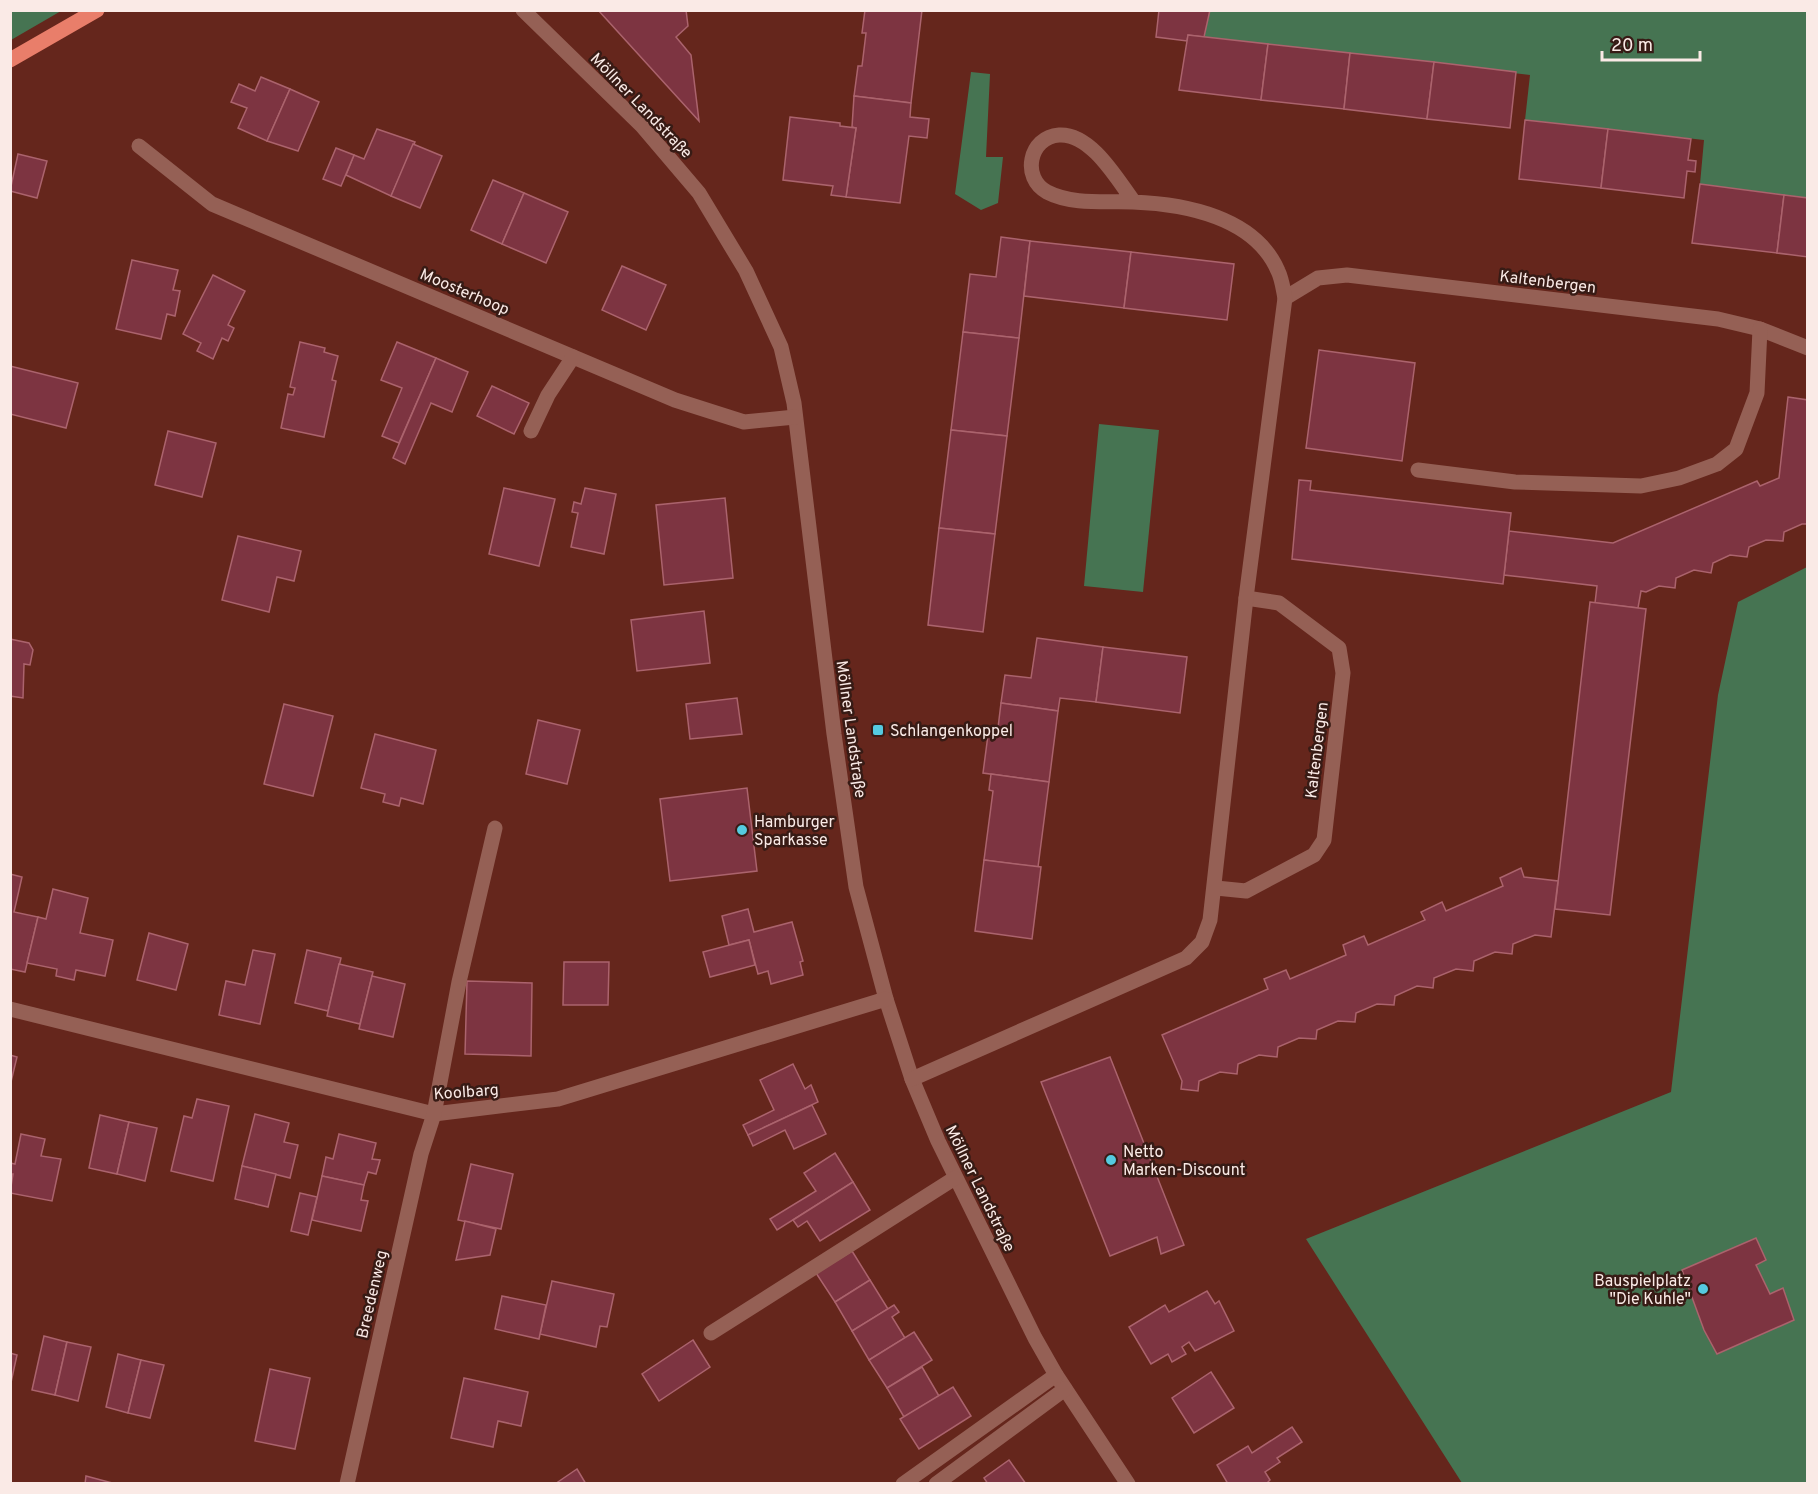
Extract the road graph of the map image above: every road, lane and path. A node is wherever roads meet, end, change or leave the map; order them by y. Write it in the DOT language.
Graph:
graph roads {
  1 [pos="97,10"];
  2 [pos="523,10"];
  3 [pos="10,60"];
  4 [pos="139,146"];
  5 [pos="1134,202"];
  6 [pos="1285,298"];
  7 [pos="1760,329"];
  8 [pos="1808,348"];
  9 [pos="573,357"];
  10 [pos="795,417"];
  11 [pos="531,431"];
  12 [pos="1418,470"];
  13 [pos="1246,598"];
  14 [pos="495,828"];
  15 [pos="1216,888"];
  16 [pos="886,999"];
  17 [pos="10,1009"];
  18 [pos="912,1079"];
  19 [pos="434,1114"];
  20 [pos="955,1178"];
  21 [pos="711,1333"];
  22 [pos="1056,1375"];
  23 [pos="1065,1389"];
  24 [pos="347,1484"];
  25 [pos="903,1484"];
  26 [pos="936,1484"];
  27 [pos="1128,1484"];
  1 -- 3 [label="main road"];
  2 -- 10 [label="street, Möllner Landstraße"];
  4 -- 9 [label="street, Moosterhoop"];
  5 -- 5 [label="street"];
  5 -- 6 [label="street"];
  6 -- 7 [label="street, Kaltenbergen"];
  6 -- 13 [label="street"];
  7 -- 8 [label="street, Kaltenbergen"];
  7 -- 12 [label="street"];
  9 -- 10 [label="street, Moosterhoop"];
  9 -- 11 [label="street"];
  10 -- 16 [label="street, Möllner Landstraße"];
  13 -- 15 [label="street"];
  13 -- 15 [label="street, Kaltenbergen"];
  14 -- 19 [label="street, Breedenweg"];
  15 -- 18 [label="street"];
  16 -- 18 [label="street, Möllner Landstraße"];
  16 -- 19 [label="street, Koolbarg"];
  17 -- 19 [label="street, Koolbarg"];
  18 -- 20 [label="street, Möllner Landstraße"];
  19 -- 24 [label="street, Breedenweg"];
  20 -- 21 [label="street"];
  20 -- 22 [label="street, Möllner Landstraße"];
  22 -- 23 [label="street, Möllner Landstraße"];
  22 -- 25 [label="street"];
  23 -- 26 [label="street"];
  23 -- 27 [label="street, Möllner Landstraße"];
}
